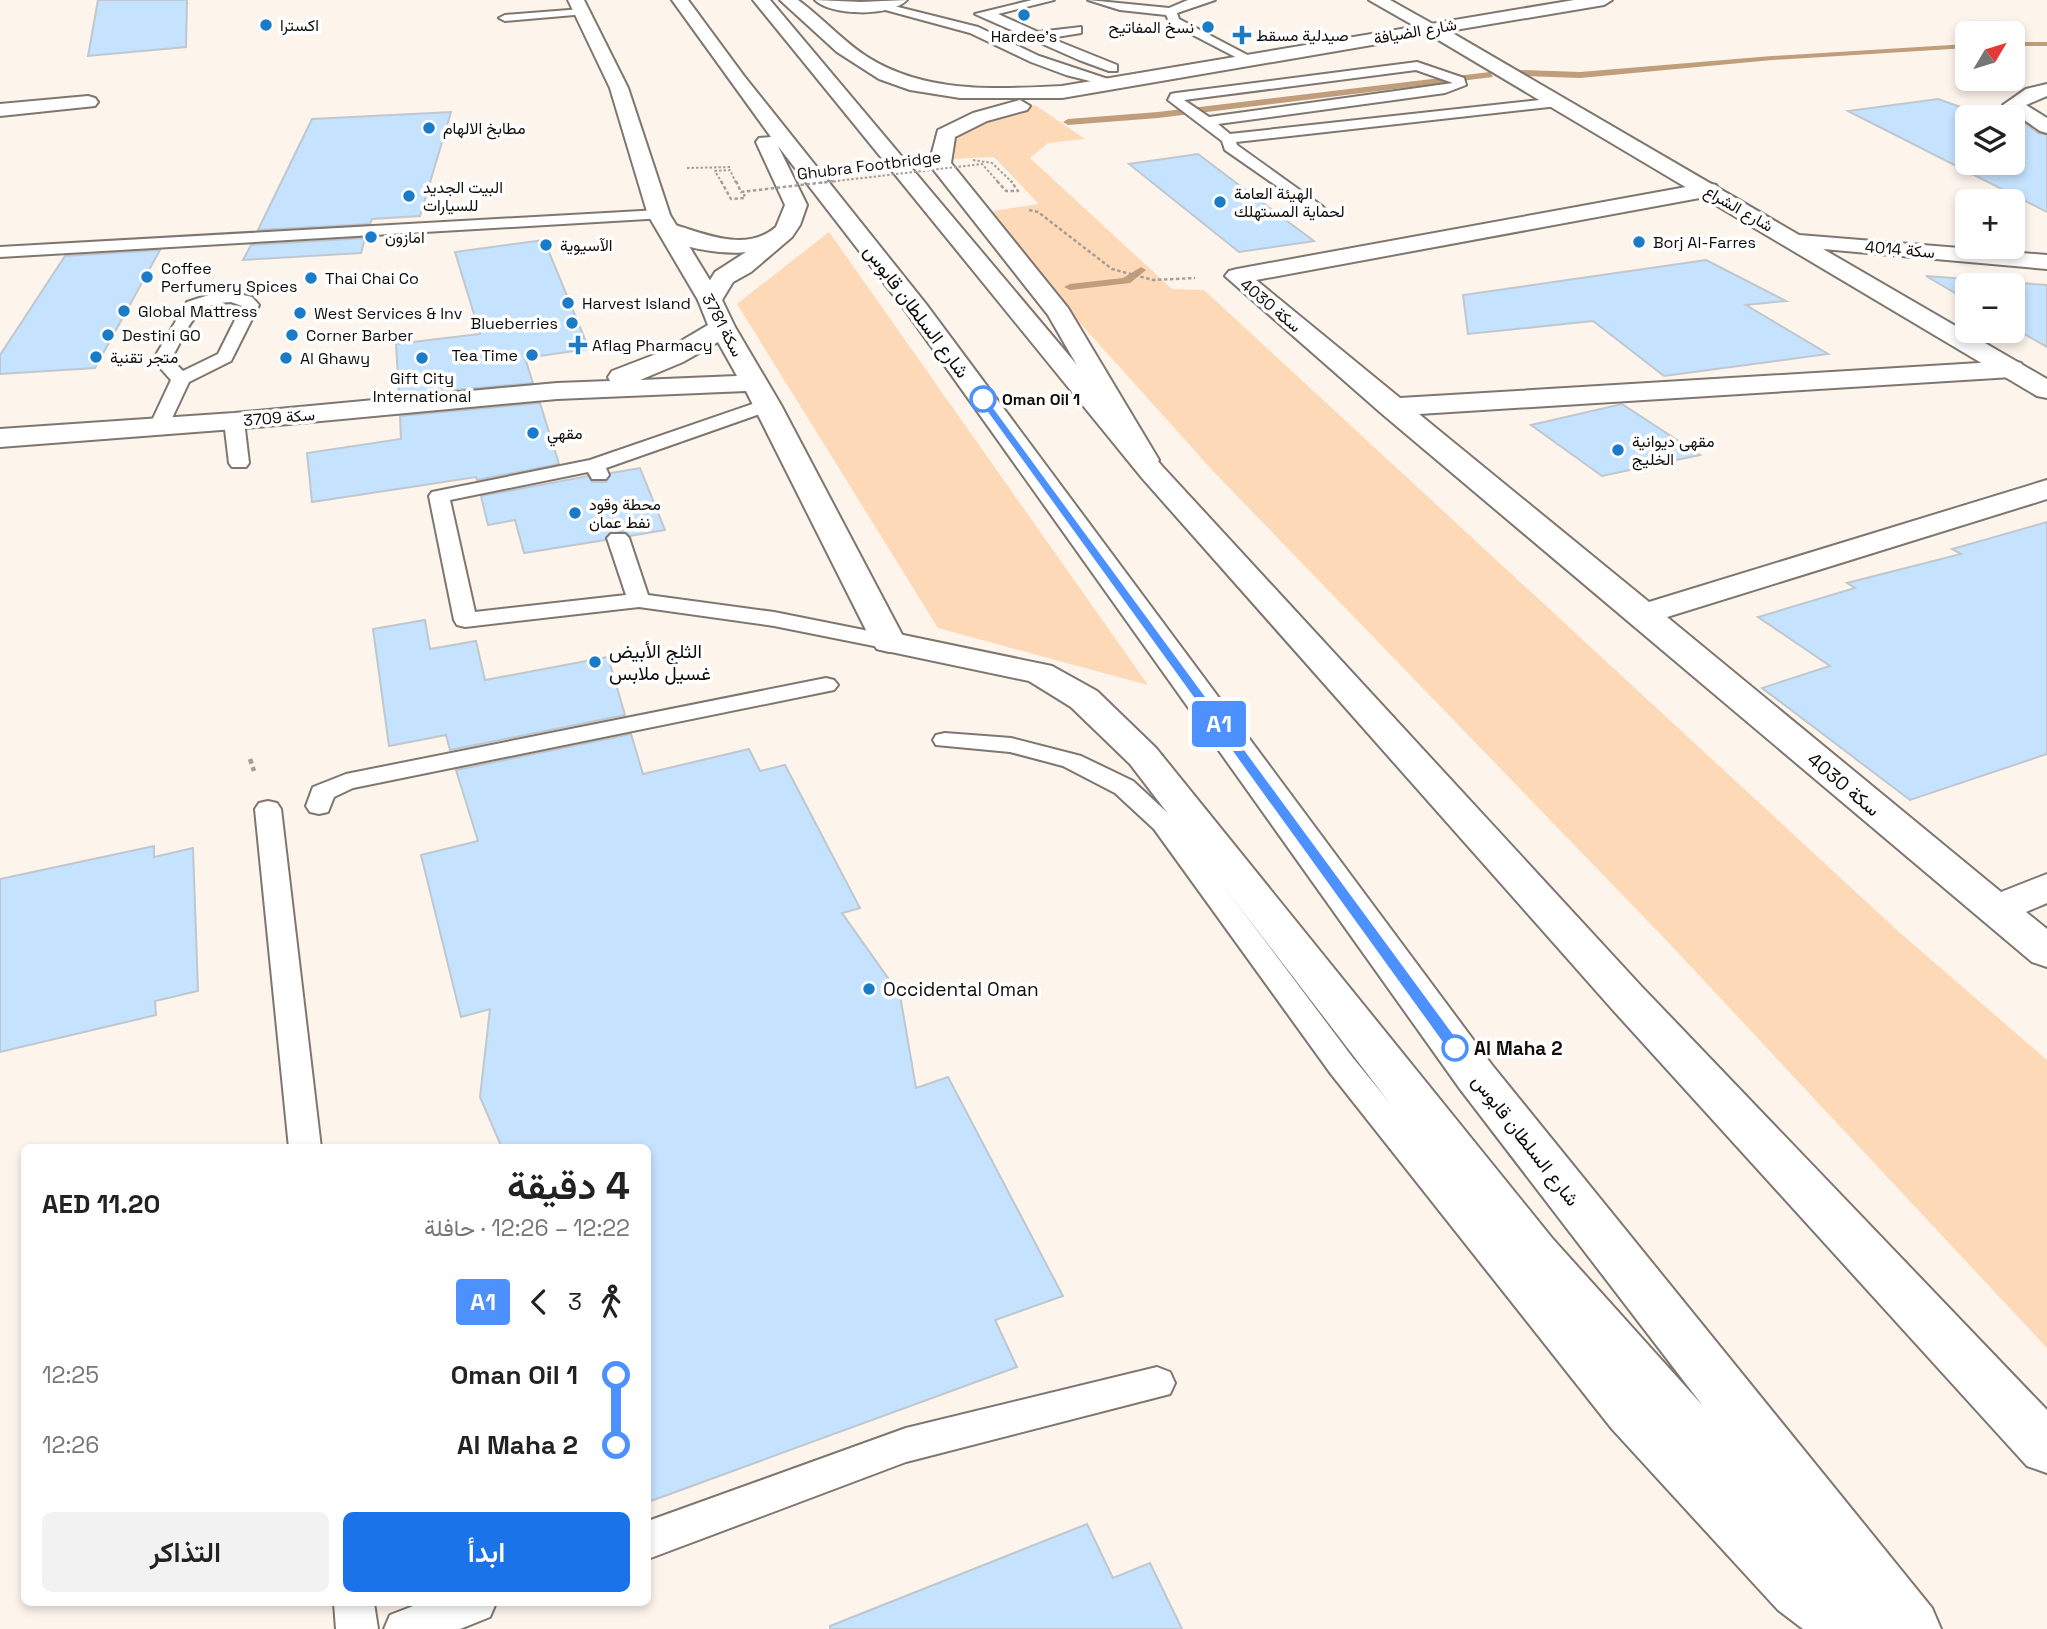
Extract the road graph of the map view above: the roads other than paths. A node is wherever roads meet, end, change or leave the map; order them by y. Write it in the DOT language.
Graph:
graph roads {
  1 [pos="680,0"];
  2 [pos="761,0"];
  3 [pos="788,0"];
  4 [pos="822,0"];
  5 [pos="899,0"];
  6 [pos="1048,0"];
  7 [pos="1094,0"];
  8 [pos="1209,0"];
  9 [pos="1377,0"];
  10 [pos="1604,0"];
  11 [pos="579,6"];
  12 [pos="882,6"];
  13 [pos="1150,10"];
  14 [pos="1171,12"];
  15 [pos="986,13"];
  16 [pos="505,18"];
  17 [pos="1127,21"];
  18 [pos="943,22"];
  19 [pos="1431,28"];
  20 [pos="1077,30"];
  21 [pos="1037,36"];
  22 [pos="1249,59"];
  23 [pos="1141,78"];
  24 [pos="737,80"];
  25 [pos="1114,83"];
  26 [pos="2047,90"];
  27 [pos="1062,92"];
  28 [pos="88,102"];
  29 [pos="1558,102"];
  30 [pos="0,110"];
  31 [pos="1208,121"];
  32 [pos="2047,127"];
  33 [pos="1229,140"];
  34 [pos="1708,190"];
  35 [pos="1317,208"];
  36 [pos="664,223"];
  37 [pos="780,235"];
  38 [pos="1794,239"];
  39 [pos="0,251"];
  40 [pos="2047,262"];
  41 [pos="710,300"];
  42 [pos="722,327"];
  43 [pos="2012,369"];
  44 [pos="181,379"];
  45 [pos="2047,390"];
  46 [pos="557,391"];
  47 [pos="761,394"];
  48 [pos="1391,407"];
  49 [pos="234,421"];
  50 [pos="159,427"];
  51 [pos="0,439"];
  52 [pos="239,463"];
  53 [pos="597,470"];
  54 [pos="1152,472"];
  55 [pos="2047,489"];
  56 [pos="618,538"];
  57 [pos="639,600"];
  58 [pos="1641,615"];
  59 [pos="889,642"];
  60 [pos="826,685"];
  61 [pos="945,740"];
  62 [pos="319,806"];
  63 [pos="268,809"];
  64 [pos="2047,887"];
  65 [pos="1996,910"];
  66 [pos="2047,952"];
  67 [pos="305,1144"];
  68 [pos="1157,1383"];
  69 [pos="2047,1448"];
  70 [pos="651,1539"];
  71 [pos="354,1606"];
  72 [pos="467,1606"];
  73 [pos="357,1629"];
  74 [pos="405,1629"];
  75 [pos="1837,1629"];
  76 [pos="1863,1629"];
  77 [pos="1911,1629"];
  1 -- 24 [label="main road, شارع السلطان قابوس"];
  2 -- 54 [label="main road"];
  3 -- 27 [label="main road"];
  4 -- 12 [label="main road"];
  5 -- 12 [label="main road"];
  6 -- 15 [label="lane"];
  7 -- 13 [label="lane"];
  8 -- 14 [label="lane"];
  9 -- 19 [label="main road, شارع الشراع"];
  10 -- 19 [label="main road, شارع الضيافة"];
  11 -- 16 [label="lane"];
  11 -- 36 [label="main road, سكة 3781"];
  12 -- 18 [label="lane"];
  13 -- 14 [label="lane"];
  13 -- 17 [label="lane"];
  14 -- 22 [label="lane"];
  15 -- 18 [label="lane"];
  15 -- 21 [label="lane"];
  18 -- 25 [label="lane"];
  19 -- 22 [label="main road, شارع الضيافة"];
  19 -- 29 [label="main road, شارع الشراع"];
  20 -- 21 [label="lane"];
  21 -- 23 [label="lane"];
  22 -- 23 [label="main road, شارع الضيافة"];
  23 -- 25 [label="main road, شارع الضيافة"];
  24 -- 37 [label="main road"];
  24 -- 77 [label="main road, شارع السلطان قابوس"];
  25 -- 27 [label="main road, شارع الضيافة"];
  26 -- 32 [label="main road"];
  27 -- 54 [label="main road"];
  28 -- 30 [label="main road"];
  29 -- 33 [label="lane"];
  29 -- 34 [label="main road, شارع الشراع"];
  31 -- 31 [label="lane"];
  31 -- 33 [label="lane"];
  33 -- 35 [label="lane"];
  34 -- 38 [label="main road, شارع الشراع"];
  34 -- 48 [label="main road, سكة 4030"];
  36 -- 37 [label="main road"];
  36 -- 39 [label="lane"];
  36 -- 41 [label="main road, سكة 3781"];
  37 -- 41 [label="main road"];
  38 -- 40 [label="main road, سكة 4014"];
  38 -- 43 [label="main road, شارع الشراع"];
  41 -- 42 [label="main road, سكة 3781"];
  42 -- 46 [label="main road, سكة 3709"];
  42 -- 47 [label="main road, سكة 3781"];
  43 -- 45 [label="main road, شارع الشراع"];
  43 -- 48 [label="main road"];
  44 -- 44 [label="lane"];
  44 -- 50 [label="lane"];
  46 -- 47 [label="main road, سكة 3709"];
  46 -- 49 [label="main road, سكة 3709"];
  47 -- 53 [label="lane"];
  47 -- 59 [label="main road, سكة 3781"];
  48 -- 58 [label="main road, سكة 4030"];
  49 -- 50 [label="main road, سكة 3709"];
  49 -- 52 [label="lane"];
  50 -- 51 [label="main road, سكة 3709"];
  53 -- 57 [label="lane"];
  54 -- 69 [label="main road"];
  55 -- 58 [label="main road"];
  56 -- 57 [label="lane"];
  57 -- 59 [label="lane"];
  58 -- 65 [label="main road, سكة 4030"];
  59 -- 76 [label="main road"];
  60 -- 62 [label="lane"];
  61 -- 75 [label="lane"];
  63 -- 67 [label="lane"];
  64 -- 65 [label="main road"];
  65 -- 66 [label="main road, سكة 4030"];
  68 -- 70 [label="lane"];
  71 -- 73 [label="lane"];
  72 -- 74 [label="lane"];
}
